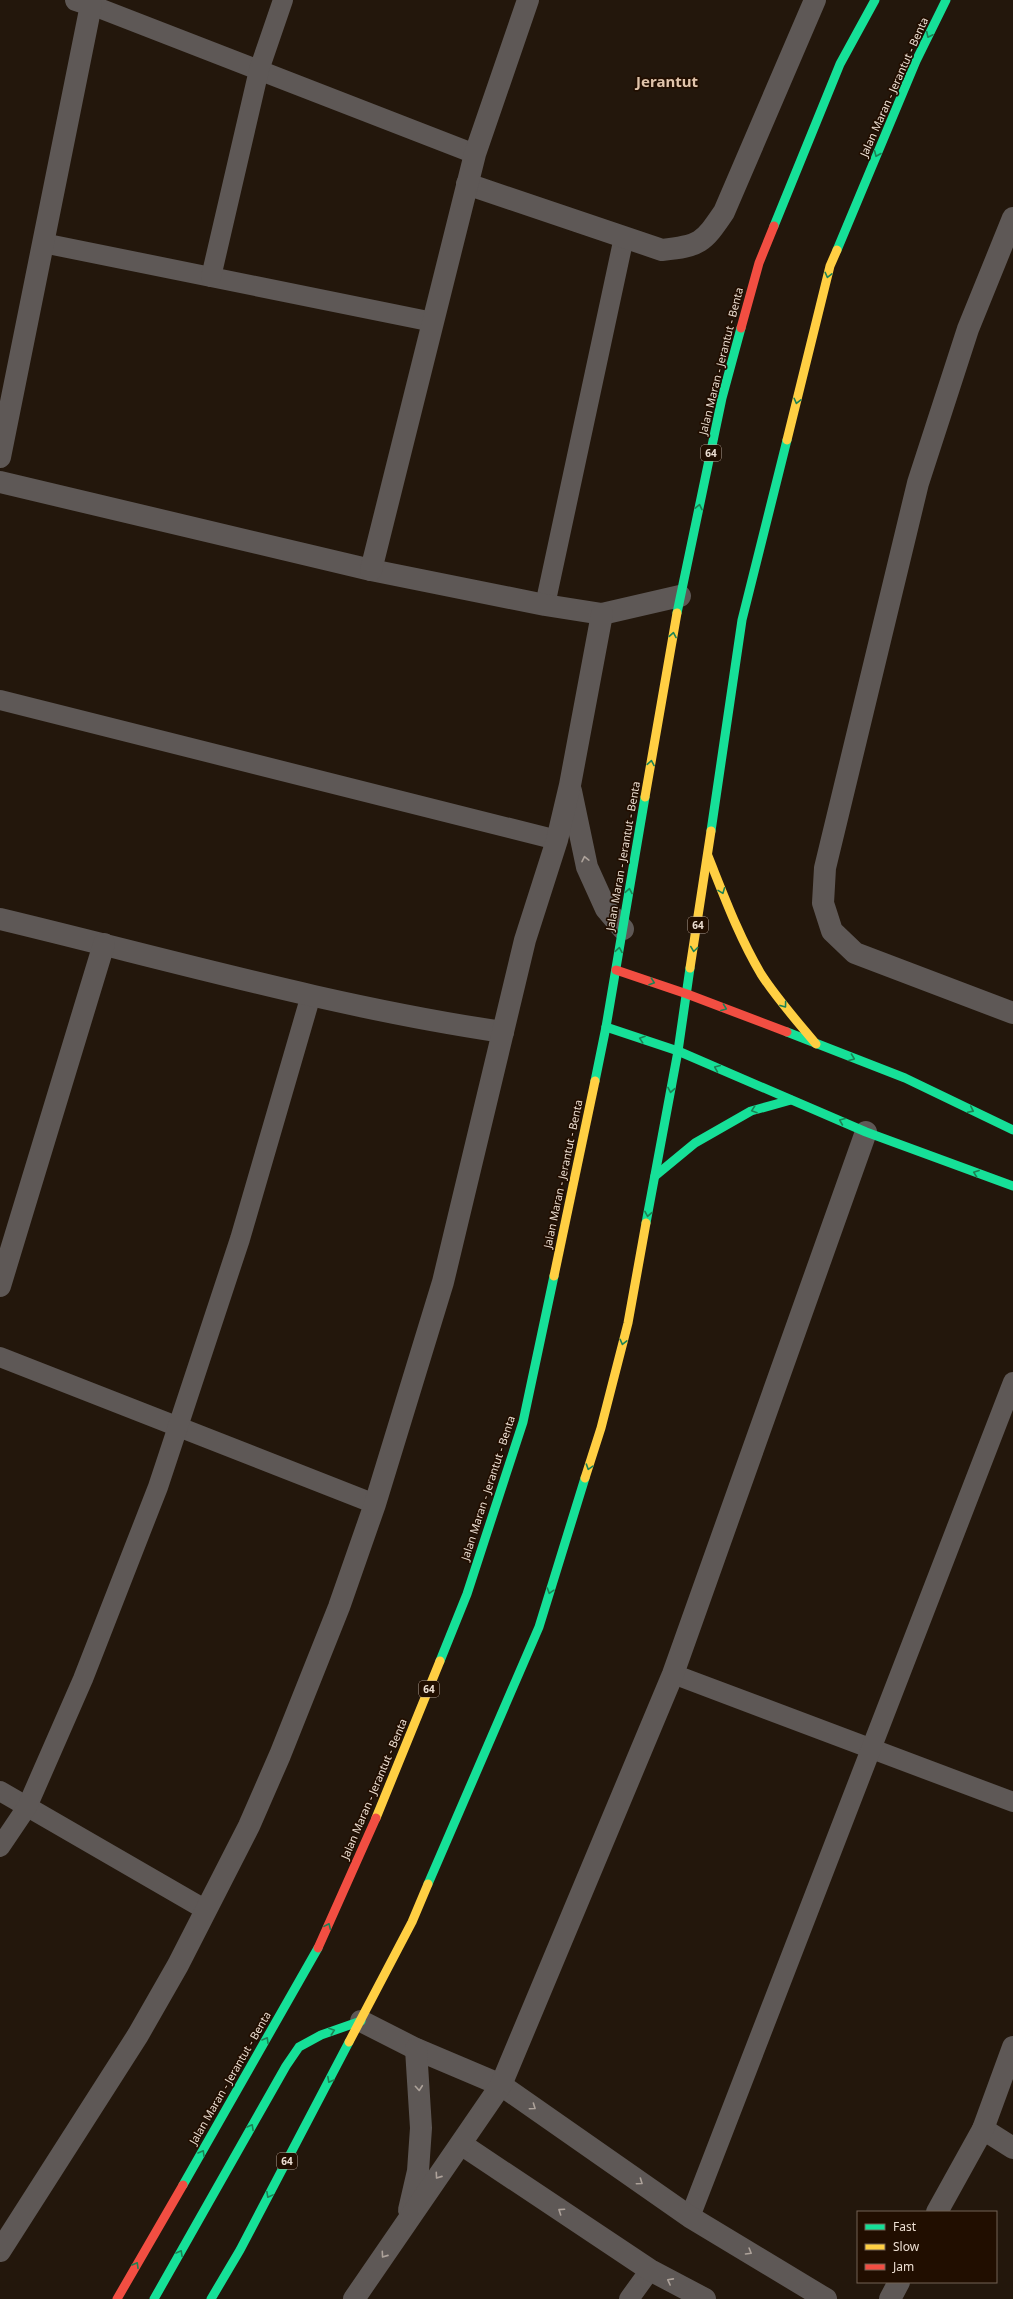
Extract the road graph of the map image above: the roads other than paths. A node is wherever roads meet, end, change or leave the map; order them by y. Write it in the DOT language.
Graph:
graph roads {
  1 [pos="283,0"];
  2 [pos="528,0"];
  3 [pos="816,0"];
  4 [pos="875,0"];
  5 [pos="946,0"];
  6 [pos="84,3"];
  7 [pos="258,70"];
  8 [pos="475,154"];
  9 [pos="467,184"];
  10 [pos="1013,218"];
  11 [pos="624,237"];
  12 [pos="43,243"];
  13 [pos="211,277"];
  14 [pos="433,322"];
  15 [pos="0,457"];
  16 [pos="0,482"];
  17 [pos="371,570"];
  18 [pos="680,596"];
  19 [pos="545,605"];
  20 [pos="602,614"];
  21 [pos="0,700"];
  22 [pos="570,785"];
  23 [pos="556,840"];
  24 [pos="708,855"];
  25 [pos="0,919"];
  26 [pos="623,929"];
  27 [pos="104,944"];
  28 [pos="616,970"];
  29 [pos="687,994"];
  30 [pos="311,995"];
  31 [pos="1013,1013"];
  32 [pos="606,1027"];
  33 [pos="503,1032"];
  34 [pos="816,1044"];
  35 [pos="678,1051"];
  36 [pos="791,1100"];
  37 [pos="1013,1130"];
  38 [pos="866,1132"];
  39 [pos="655,1176"];
  40 [pos="1013,1186"];
  41 [pos="0,1286"];
  42 [pos="0,1357"];
  43 [pos="1013,1382"];
  44 [pos="176,1428"];
  45 [pos="375,1504"];
  46 [pos="673,1674"];
  47 [pos="870,1749"];
  48 [pos="0,1791"];
  49 [pos="1013,1802"];
  50 [pos="27,1807"];
  51 [pos="0,1847"];
  52 [pos="206,1910"];
  53 [pos="361,2021"];
  54 [pos="1013,2047"];
  55 [pos="416,2049"];
  56 [pos="501,2085"];
  57 [pos="983,2129"];
  58 [pos="460,2144"];
  59 [pos="1013,2148"];
  60 [pos="938,2211"];
  61 [pos="690,2217"];
  62 [pos="406,2223"];
  63 [pos="0,2251"];
  64 [pos="650,2270"];
  65 [pos="898,2283"];
  66 [pos="117,2299"];
  67 [pos="154,2299"];
  68 [pos="211,2299"];
  69 [pos="354,2299"];
  70 [pos="629,2299"];
  71 [pos="705,2299"];
  72 [pos="826,2299"];
  73 [pos="890,2299"];
  1 -- 7 [label="lane"];
  2 -- 8 [label="street"];
  3 -- 11 [label="street"];
  18 -- 4 [label="main road, Jalan Maran - Jerantut - Benta / 64, one-way"];
  5 -- 24 [label="main road, Jalan Maran - Jerantut - Benta / 64, one-way"];
  6 -- 7 [label="lane"];
  6 -- 12 [label="street"];
  7 -- 8 [label="lane"];
  7 -- 13 [label="lane"];
  8 -- 9 [label="street"];
  9 -- 11 [label="street"];
  9 -- 14 [label="street"];
  10 -- 31 [label="street"];
  11 -- 19 [label="lane"];
  12 -- 13 [label="lane"];
  12 -- 15 [label="street"];
  13 -- 14 [label="lane"];
  14 -- 17 [label="street"];
  16 -- 17 [label="street"];
  17 -- 19 [label="street"];
  18 -- 20 [label="street"];
  26 -- 18 [label="main road, Jalan Maran - Jerantut - Benta / 64, one-way"];
  19 -- 20 [label="street"];
  20 -- 22 [label="street"];
  21 -- 23 [label="lane"];
  22 -- 23 [label="street"];
  26 -- 22 [label="street, one-way"];
  23 -- 33 [label="street"];
  24 -- 29 [label="main road, Jalan Maran - Jerantut - Benta / 64, one-way"];
  24 -- 34 [label="main road, one-way"];
  25 -- 27 [label="street"];
  28 -- 26 [label="main road, Jalan Maran - Jerantut - Benta / 64, one-way"];
  27 -- 30 [label="street"];
  27 -- 41 [label="street"];
  28 -- 29 [label="main road, one-way"];
  28 -- 32 [label="main road, Jalan Maran - Jerantut - Benta / 64"];
  29 -- 34 [label="main road, one-way"];
  29 -- 35 [label="main road, Jalan Maran - Jerantut - Benta / 64"];
  30 -- 33 [label="street"];
  30 -- 44 [label="lane"];
  35 -- 32 [label="main road, one-way"];
  66 -- 32 [label="main road, Jalan Maran - Jerantut - Benta / 64, one-way"];
  33 -- 45 [label="street"];
  34 -- 37 [label="main road, one-way"];
  36 -- 35 [label="main road, one-way"];
  35 -- 39 [label="main road, Jalan Maran - Jerantut - Benta / 64, one-way"];
  38 -- 36 [label="main road, one-way"];
  36 -- 39 [label="main road, one-way"];
  40 -- 38 [label="main road, one-way"];
  38 -- 46 [label="street"];
  39 -- 53 [label="main road, Jalan Maran - Jerantut - Benta / 64, one-way"];
  42 -- 44 [label="lane"];
  43 -- 47 [label="lane"];
  44 -- 45 [label="lane"];
  44 -- 50 [label="lane"];
  45 -- 52 [label="street"];
  46 -- 47 [label="lane"];
  46 -- 56 [label="street"];
  47 -- 49 [label="lane"];
  47 -- 61 [label="lane"];
  48 -- 50 [label="lane"];
  50 -- 51 [label="lane"];
  50 -- 52 [label="lane"];
  52 -- 63 [label="street"];
  53 -- 55 [label="street"];
  67 -- 53 [label="main road, one-way"];
  53 -- 68 [label="main road, Jalan Maran - Jerantut - Benta / 64, one-way"];
  54 -- 57 [label="street"];
  55 -- 56 [label="street"];
  55 -- 62 [label="street, one-way"];
  56 -- 58 [label="street"];
  56 -- 61 [label="street, one-way"];
  57 -- 59 [label="street"];
  57 -- 60 [label="street"];
  58 -- 62 [label="street, one-way"];
  64 -- 58 [label="street, one-way"];
  61 -- 72 [label="street, one-way"];
  62 -- 69 [label="street, one-way"];
  64 -- 70 [label="lane"];
  71 -- 64 [label="street, one-way"];
  65 -- 73 [label="street"];
}
